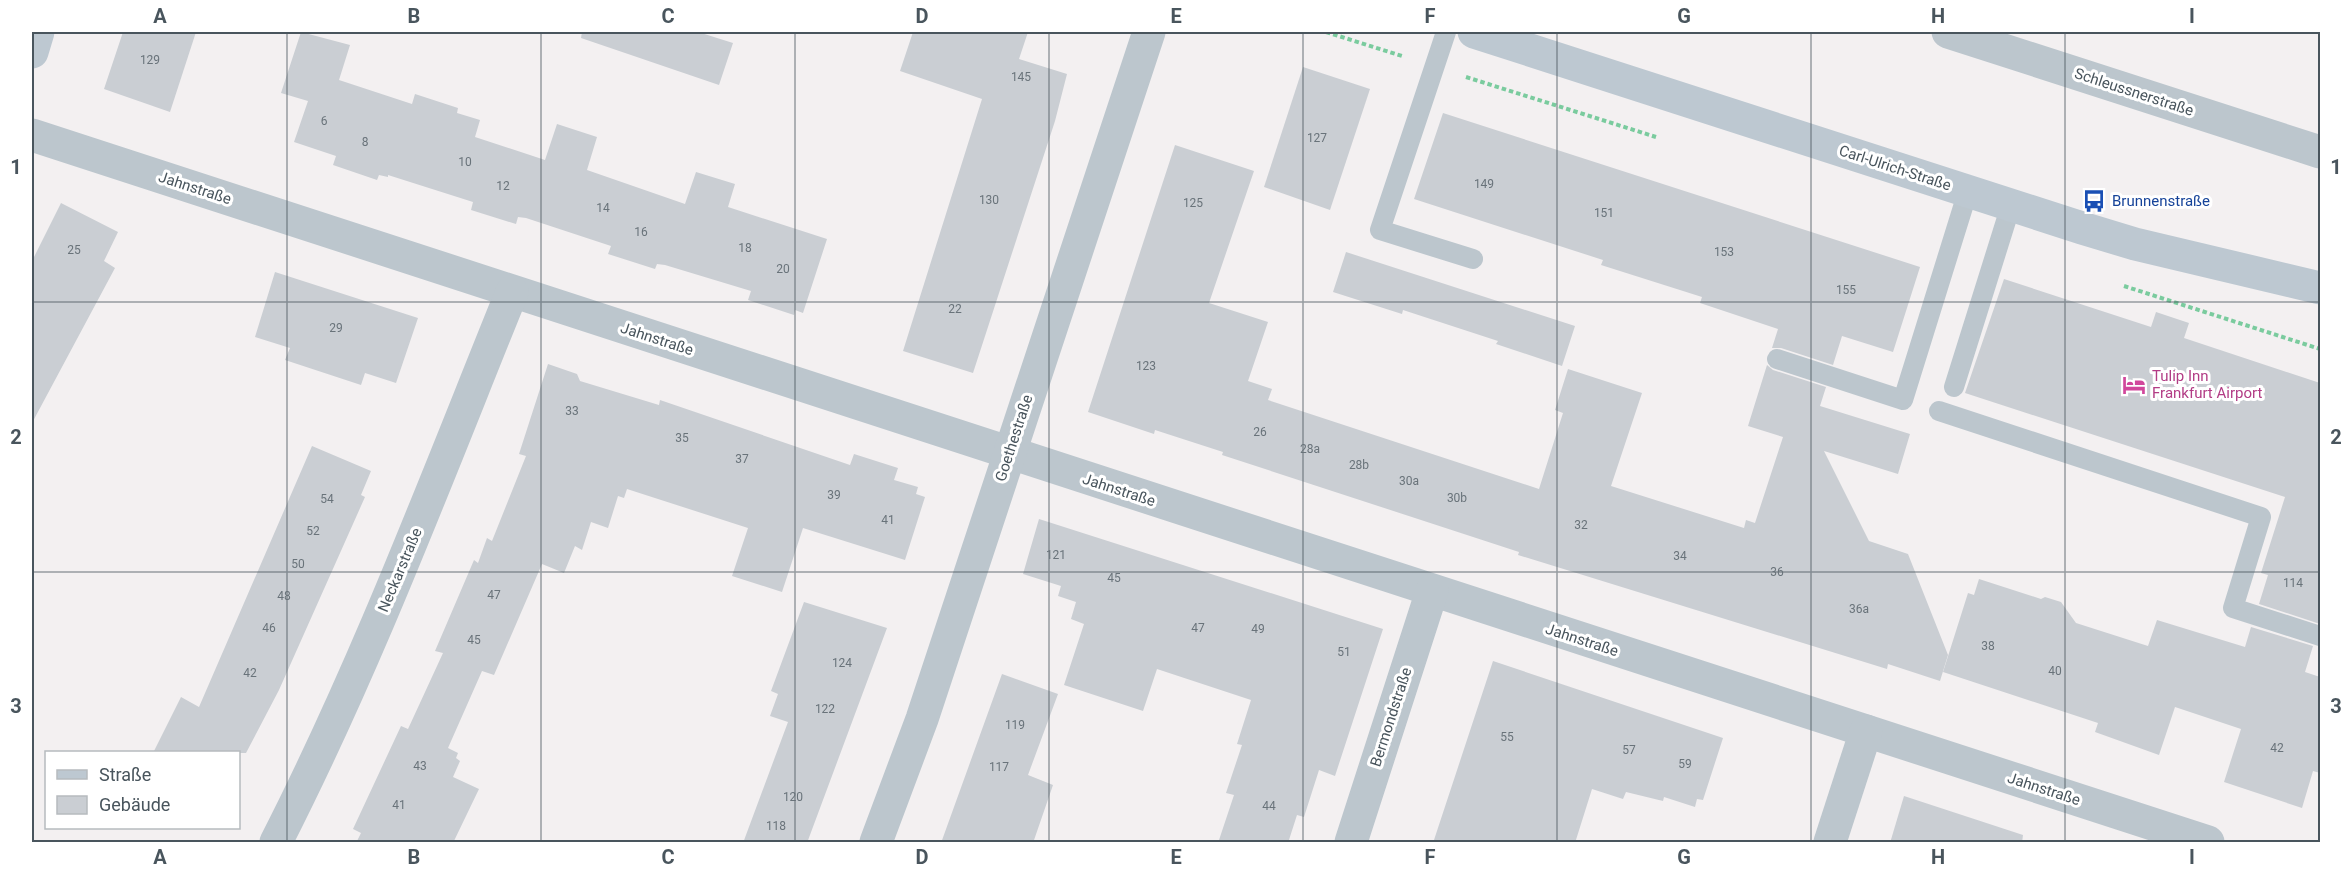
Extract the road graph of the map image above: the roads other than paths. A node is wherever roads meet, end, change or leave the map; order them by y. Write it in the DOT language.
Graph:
graph roads {
  1 [pos="38,32"];
  2 [pos="1149,32"];
  3 [pos="1446,32"];
  4 [pos="1474,32"];
  5 [pos="1948,32"];
  6 [pos="32,52"];
  7 [pos="32,135"];
  8 [pos="2320,152"];
  9 [pos="1968,191"];
  10 [pos="2011,205"];
  11 [pos="1473,259"];
  12 [pos="2320,288"];
  13 [pos="512,292"];
  14 [pos="1777,359"];
  15 [pos="1954,387"];
  16 [pos="1939,411"];
  17 [pos="1009,454"];
  18 [pos="1432,591"];
  19 [pos="2320,636"];
  20 [pos="1866,731"];
  21 [pos="276,843"];
  22 [pos="876,843"];
  23 [pos="1351,843"];
  24 [pos="1830,843"];
  25 [pos="2208,843"];
  1 -- 6 [label="main road"];
  2 -- 17 [label="street, Goethestraße"];
  3 -- 11 [label="lane"];
  4 -- 9 [label="main road, Carl-Ulrich-Straße"];
  5 -- 8 [label="street, Schleussnerstraße"];
  7 -- 13 [label="street, Jahnstraße"];
  9 -- 10 [label="main road, Carl-Ulrich-Straße"];
  9 -- 14 [label="lane"];
  10 -- 12 [label="main road, Carl-Ulrich-Straße"];
  10 -- 15 [label="lane"];
  13 -- 17 [label="street, Jahnstraße"];
  13 -- 21 [label="street, Neckarstraße"];
  16 -- 19 [label="lane"];
  17 -- 18 [label="street, Jahnstraße"];
  17 -- 22 [label="street, Goethestraße"];
  18 -- 20 [label="street, Jahnstraße"];
  18 -- 23 [label="street, Bermondstraße"];
  20 -- 24 [label="street"];
  20 -- 25 [label="street, Jahnstraße"];
}
